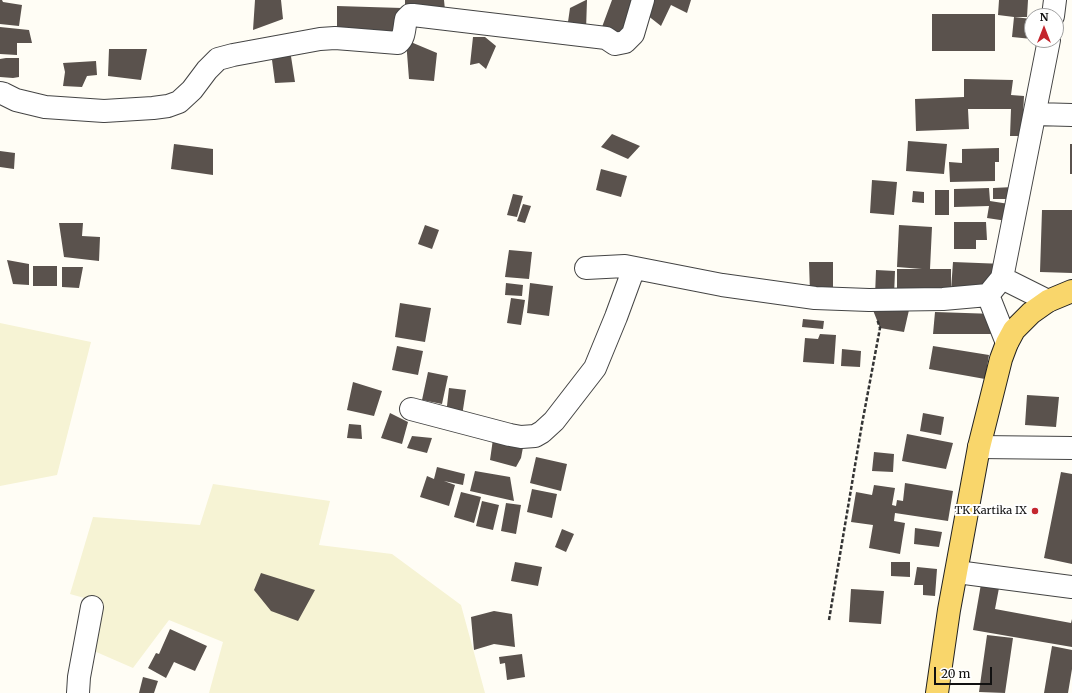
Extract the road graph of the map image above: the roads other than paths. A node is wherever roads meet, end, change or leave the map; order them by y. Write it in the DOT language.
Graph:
graph roads {
  1 [pos="643,0"];
  2 [pos="1047,48"];
  3 [pos="0,93"];
  4 [pos="1035,114"];
  5 [pos="1072,115"];
  6 [pos="586,268"];
  7 [pos="634,268"];
  8 [pos="1002,278"];
  9 [pos="1072,291"];
  10 [pos="988,295"];
  11 [pos="1048,301"];
  12 [pos="1007,343"];
  13 [pos="411,409"];
  14 [pos="978,447"];
  15 [pos="1072,448"];
  16 [pos="957,572"];
  17 [pos="1072,587"];
  18 [pos="92,607"];
  19 [pos="78,693"];
  20 [pos="937,693"];
  1 -- 3 [label="street"];
  2 -- 4 [label="street"];
  4 -- 5 [label="street"];
  4 -- 8 [label="street"];
  6 -- 7 [label="street"];
  7 -- 10 [label="street"];
  7 -- 13 [label="street"];
  8 -- 10 [label="street"];
  8 -- 11 [label="street"];
  9 -- 11 [label="main road"];
  10 -- 12 [label="street"];
  11 -- 12 [label="main road"];
  12 -- 14 [label="main road"];
  14 -- 15 [label="street"];
  14 -- 16 [label="main road"];
  16 -- 17 [label="street"];
  16 -- 20 [label="main road"];
  18 -- 19 [label="street"];
}
